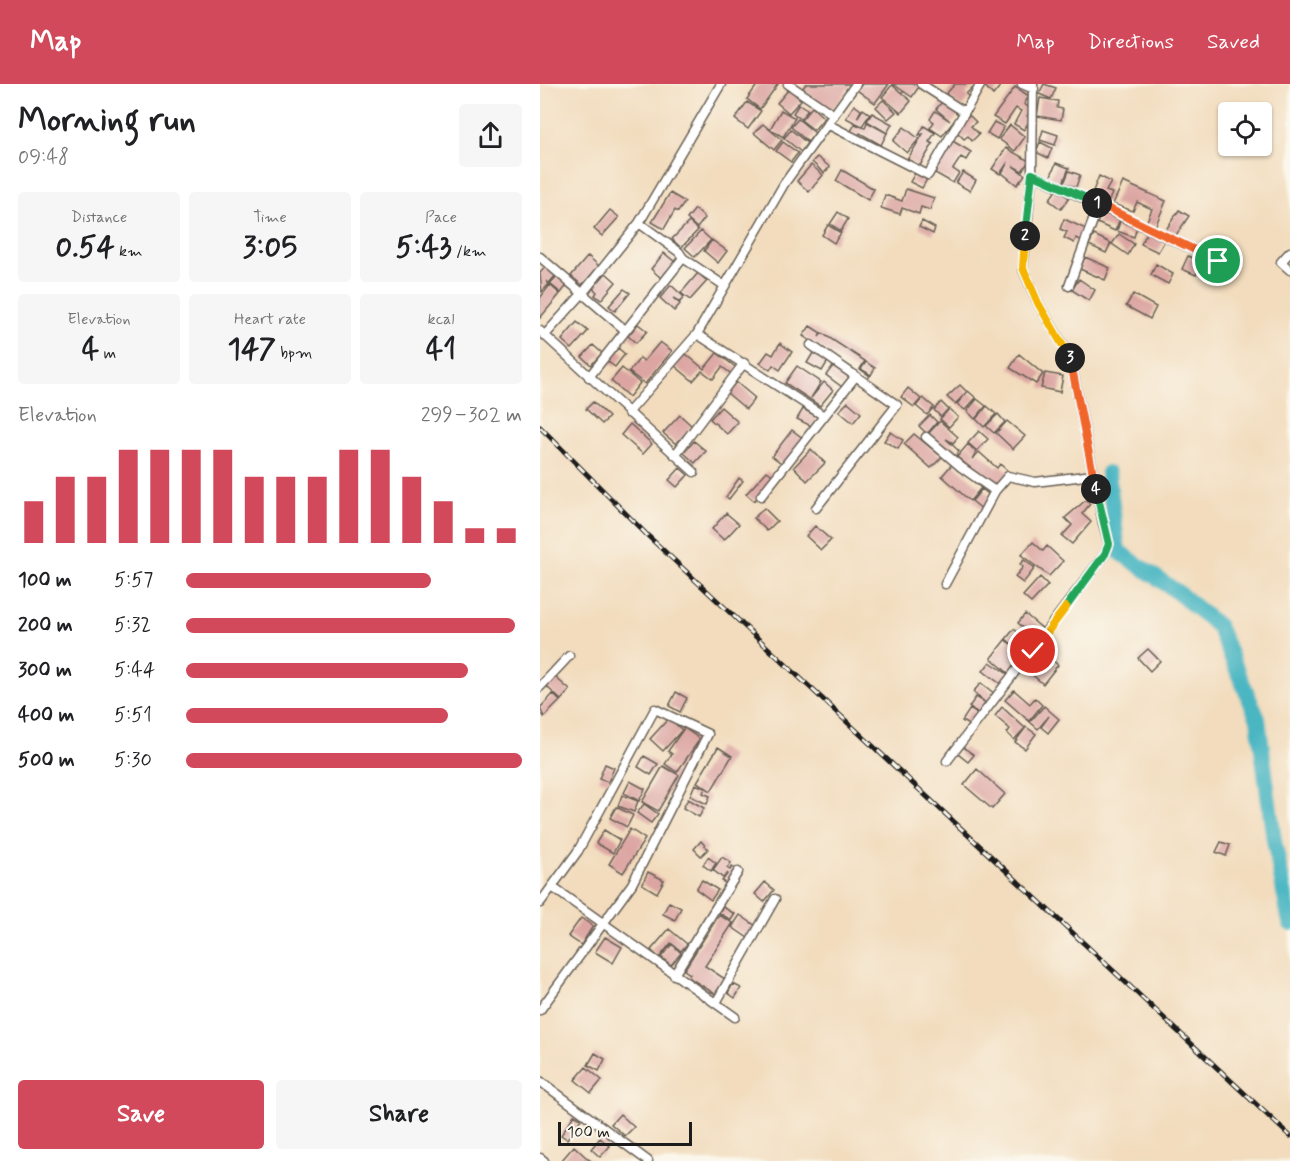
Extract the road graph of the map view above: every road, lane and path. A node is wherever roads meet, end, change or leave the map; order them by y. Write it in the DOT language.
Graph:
graph roads {
  1 [pos="722,84"];
  2 [pos="788,84"];
  3 [pos="856,84"];
  4 [pos="921,84"];
  5 [pos="981,84"];
  6 [pos="1022,84"];
  7 [pos="1033,86"];
  8 [pos="963,111"];
  9 [pos="834,115"];
  10 [pos="829,125"];
  11 [pos="1032,174"];
  12 [pos="1099,204"];
  13 [pos="639,223"];
  14 [pos="1290,252"];
  15 [pos="540,257"];
  16 [pos="683,258"];
  17 [pos="1218,261"];
  18 [pos="1290,270"];
  19 [pos="725,286"];
  20 [pos="1069,286"];
  21 [pos="582,294"];
  22 [pos="625,330"];
  23 [pos="542,333"];
  24 [pos="697,334"];
  25 [pos="811,345"];
  26 [pos="744,363"];
  27 [pos="589,377"];
  28 [pos="855,377"];
  29 [pos="628,413"];
  30 [pos="824,416"];
  31 [pos="926,437"];
  32 [pos="675,455"];
  33 [pos="694,472"];
  34 [pos="1093,475"];
  35 [pos="995,492"];
  36 [pos="760,496"];
  37 [pos="816,508"];
  38 [pos="945,584"];
  39 [pos="569,656"];
  40 [pos="540,687"];
  41 [pos="947,761"];
  42 [pos="738,872"];
  43 [pos="552,887"];
  44 [pos="775,899"];
  45 [pos="540,903"];
  46 [pos="603,925"];
  47 [pos="674,975"];
  48 [pos="717,1001"];
  49 [pos="540,1011"];
  50 [pos="735,1017"];
  51 [pos="540,1080"];
  52 [pos="540,1158"];
  53 [pos="544,1161"];
  54 [pos="648,1161"];
  1 -- 13 [label="street"];
  2 -- 9 [label="street"];
  3 -- 9 [label="street"];
  4 -- 8 [label="street"];
  5 -- 8 [label="street"];
  6 -- 7 [label="street"];
  7 -- 11 [label="street"];
  8 -- 10 [label="street"];
  9 -- 10 [label="street"];
  10 -- 19 [label="street"];
  11 -- 12 [label="street"];
  11 -- 34 [label="street"];
  12 -- 17 [label="street"];
  12 -- 20 [label="street"];
  13 -- 16 [label="street"];
  13 -- 21 [label="street"];
  14 -- 18 [label="street"];
  15 -- 21 [label="street"];
  16 -- 19 [label="street"];
  16 -- 22 [label="street"];
  19 -- 24 [label="street"];
  21 -- 22 [label="street"];
  21 -- 23 [label="street"];
  22 -- 27 [label="street"];
  23 -- 27 [label="street"];
  24 -- 26 [label="street"];
  24 -- 29 [label="street"];
  25 -- 28 [label="street"];
  26 -- 30 [label="street"];
  26 -- 32 [label="street"];
  27 -- 29 [label="street"];
  28 -- 30 [label="street"];
  28 -- 37 [label="street"];
  29 -- 32 [label="street"];
  30 -- 36 [label="street"];
  31 -- 35 [label="street"];
  32 -- 33 [label="street"];
  34 -- 35 [label="street"];
  34 -- 41 [label="street"];
  35 -- 38 [label="street"];
  39 -- 40 [label="street"];
  42 -- 47 [label="street"];
  43 -- 45 [label="street"];
  43 -- 46 [label="street"];
  43 -- 46 [label="street"];
  44 -- 48 [label="street"];
  46 -- 47 [label="street"];
  46 -- 49 [label="street"];
  47 -- 48 [label="street"];
  48 -- 50 [label="street"];
  51 -- 54 [label="street"];
  52 -- 53 [label="street"];
}
